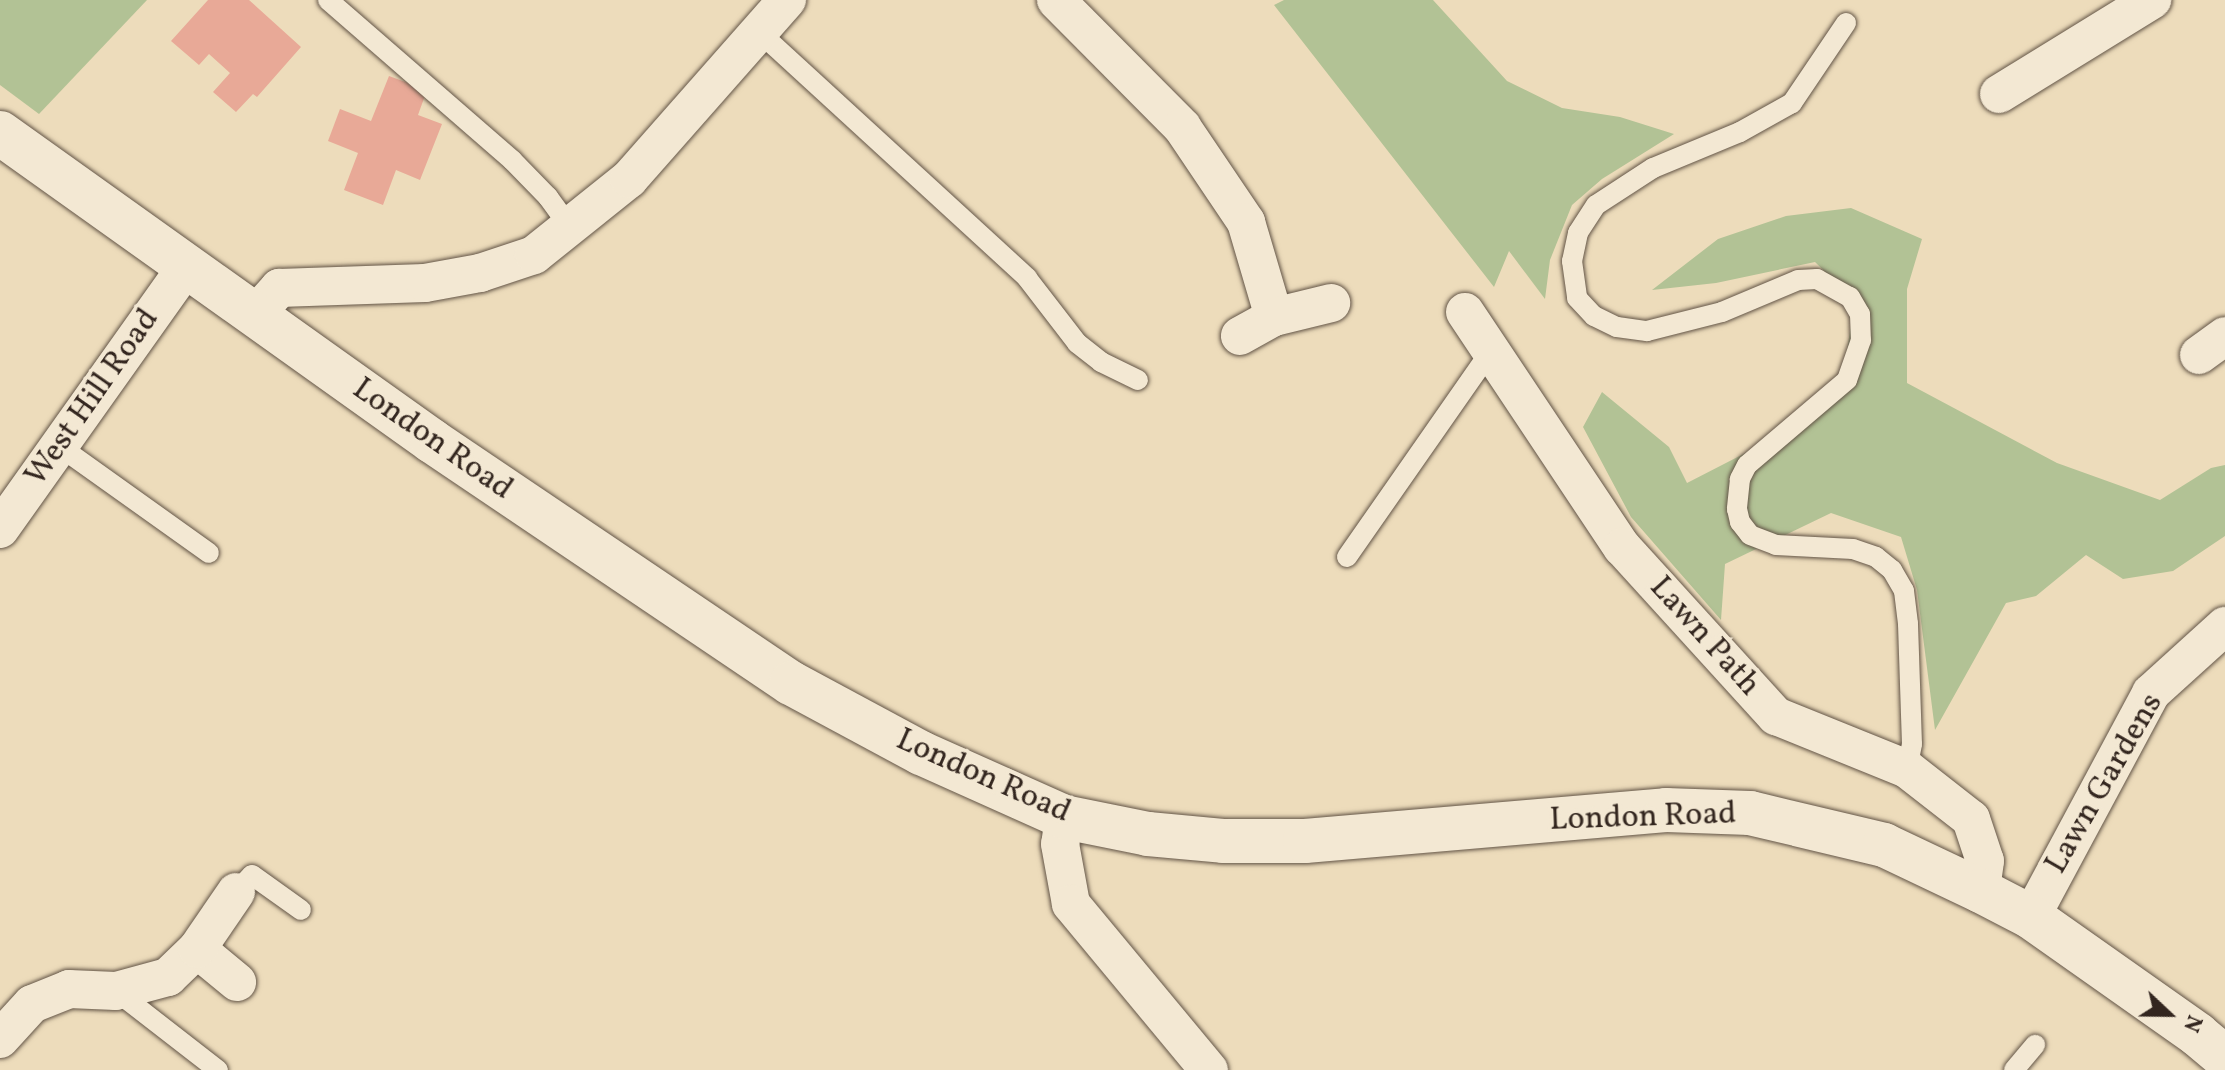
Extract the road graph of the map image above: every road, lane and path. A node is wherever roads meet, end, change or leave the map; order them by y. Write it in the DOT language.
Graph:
graph roads {
  1 [pos="328,0"];
  2 [pos="787,0"];
  3 [pos="1056,0"];
  4 [pos="2149,1"];
  5 [pos="1846,23"];
  6 [pos="759,32"];
  7 [pos="1999,94"];
  8 [pos="0,133"];
  9 [pos="569,226"];
  10 [pos="186,267"];
  11 [pos="1331,303"];
  12 [pos="1465,312"];
  13 [pos="254,316"];
  14 [pos="1274,317"];
  15 [pos="1240,336"];
  16 [pos="1490,352"];
  17 [pos="1138,380"];
  18 [pos="59,446"];
  19 [pos="0,529"];
  20 [pos="209,553"];
  21 [pos="1347,557"];
  22 [pos="2225,626"];
  23 [pos="1907,769"];
  24 [pos="1064,817"];
  25 [pos="1981,891"];
  26 [pos="236,892"];
  27 [pos="301,910"];
  28 [pos="2031,917"];
  29 [pos="197,949"];
  30 [pos="237,982"];
  31 [pos="116,991"];
  32 [pos="2,1034"];
  33 [pos="2035,1045"];
  34 [pos="2225,1058"];
  35 [pos="218,1070"];
  36 [pos="1209,1070"];
  37 [pos="2014,1070"];
  1 -- 9 [label="lane"];
  2 -- 6 [label="street"];
  3 -- 14 [label="street"];
  4 -- 7 [label="street"];
  5 -- 23 [label="lane"];
  6 -- 9 [label="street"];
  6 -- 17 [label="lane"];
  8 -- 10 [label="street, London Road"];
  9 -- 13 [label="street"];
  10 -- 13 [label="street, London Road"];
  10 -- 18 [label="street, West Hill Road"];
  11 -- 14 [label="street"];
  12 -- 16 [label="street, Lawn Path"];
  13 -- 24 [label="street, London Road"];
  14 -- 15 [label="street"];
  16 -- 21 [label="lane"];
  16 -- 23 [label="street, Lawn Path"];
  18 -- 19 [label="street, West Hill Road"];
  18 -- 20 [label="lane"];
  22 -- 28 [label="street, Lawn Gardens"];
  23 -- 25 [label="street, Lawn Path"];
  24 -- 25 [label="street, London Road"];
  24 -- 36 [label="street"];
  25 -- 28 [label="street, London Road"];
  26 -- 27 [label="lane"];
  26 -- 29 [label="street"];
  28 -- 34 [label="street, London Road"];
  29 -- 30 [label="street"];
  29 -- 31 [label="street"];
  31 -- 32 [label="street"];
  31 -- 35 [label="lane"];
  33 -- 37 [label="lane"];
}
